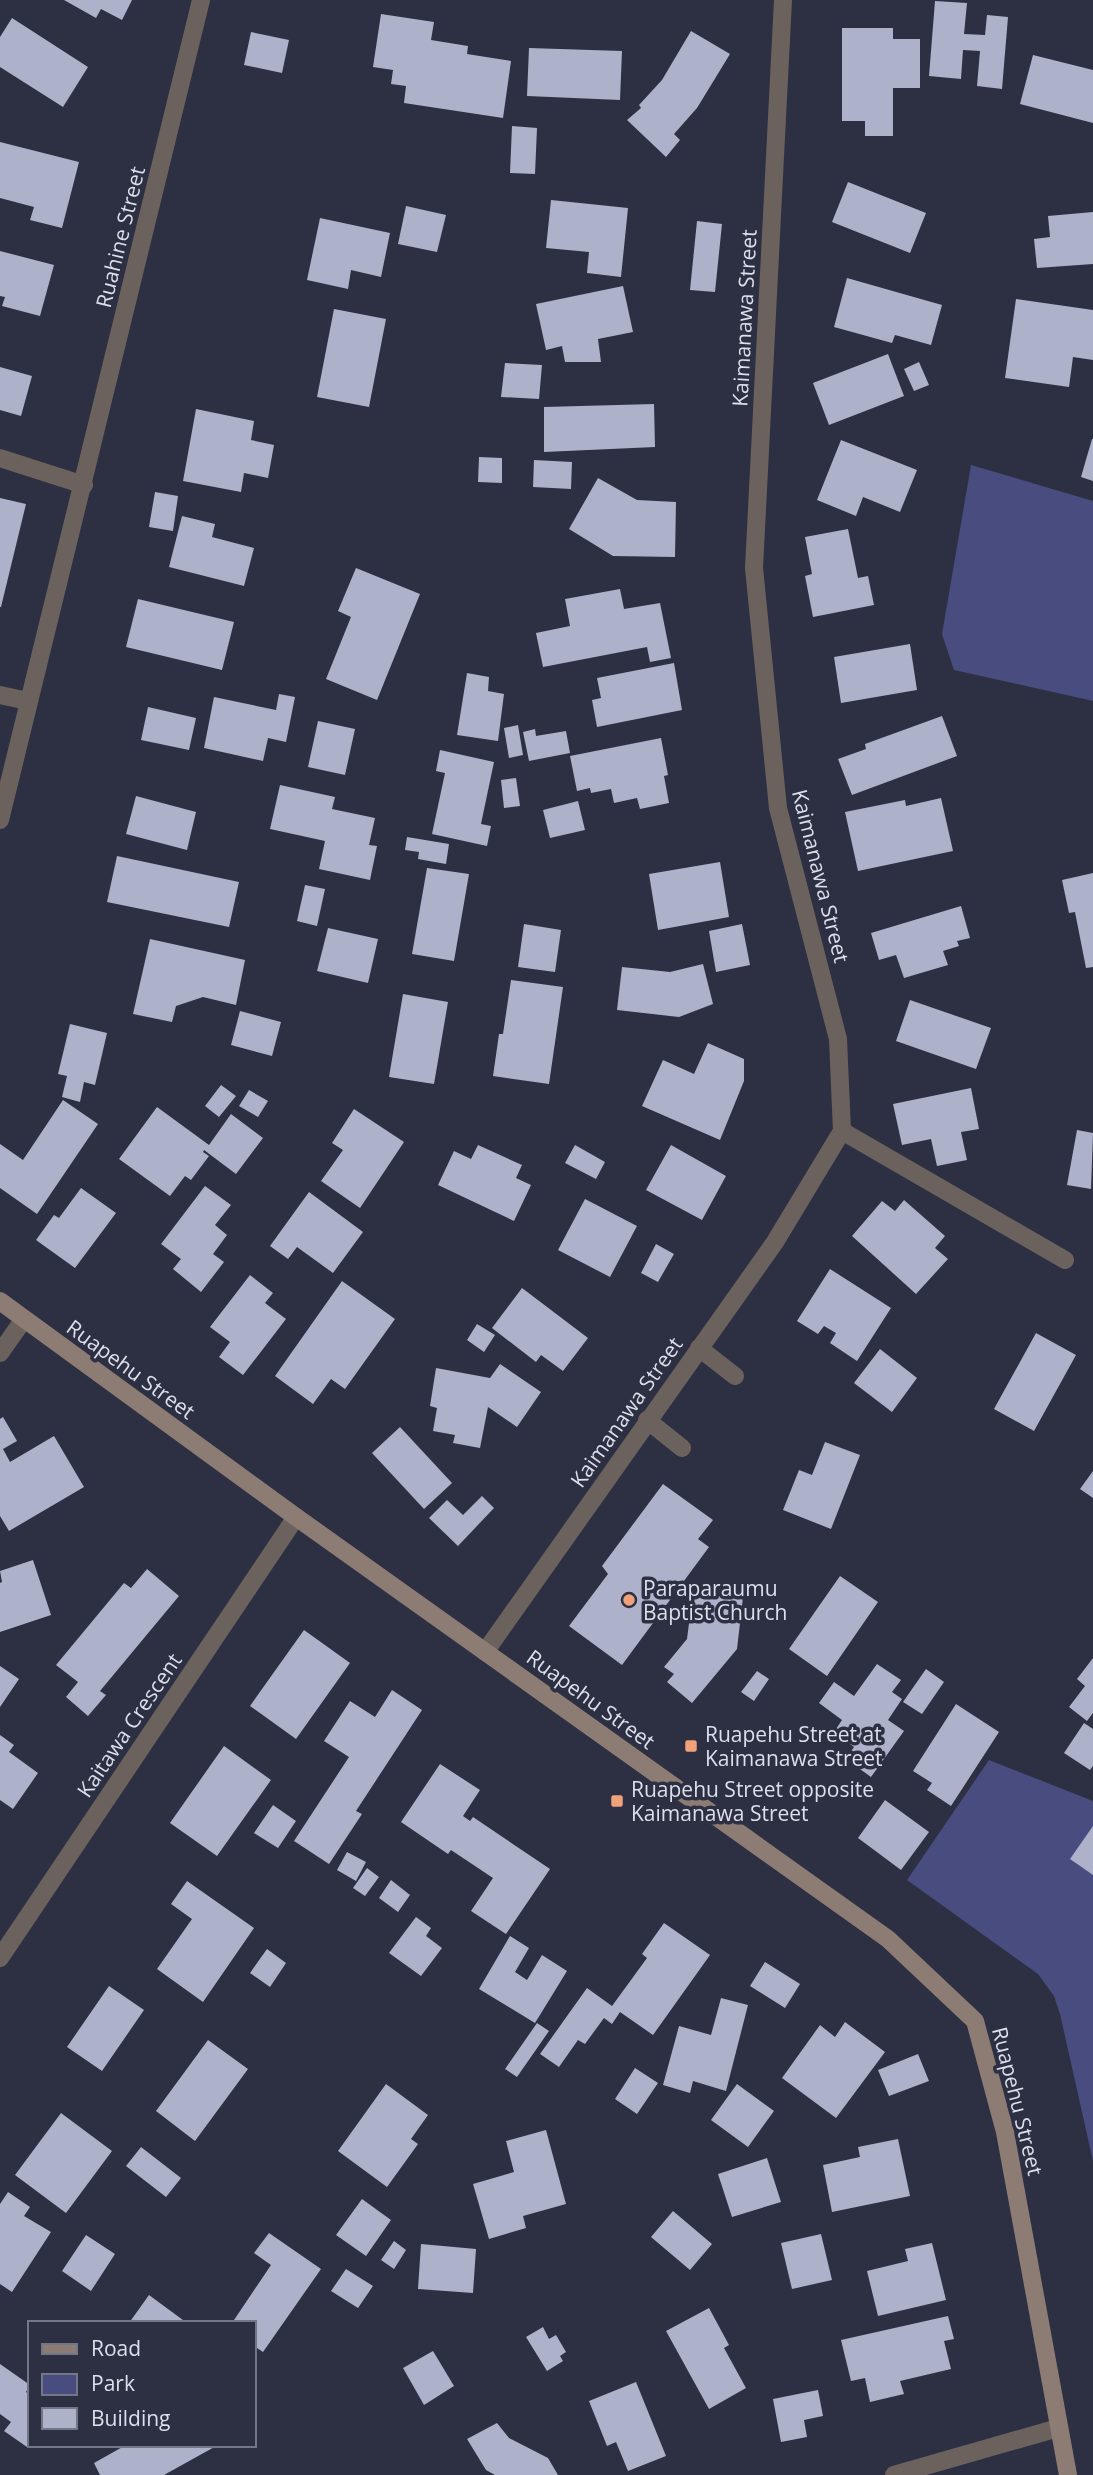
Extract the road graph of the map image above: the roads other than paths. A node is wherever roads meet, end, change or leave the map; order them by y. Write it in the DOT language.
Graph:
graph roads {
  1 [pos="201,0"];
  2 [pos="783,0"];
  3 [pos="0,458"];
  4 [pos="84,485"];
  5 [pos="0,695"];
  6 [pos="28,701"];
  7 [pos="0,820"];
  8 [pos="842,1131"];
  9 [pos="1065,1260"];
  10 [pos="0,1301"];
  11 [pos="24,1319"];
  12 [pos="699,1348"];
  13 [pos="0,1353"];
  14 [pos="735,1376"];
  15 [pos="647,1420"];
  16 [pos="682,1448"];
  17 [pos="296,1517"];
  18 [pos="485,1652"];
  19 [pos="0,1958"];
  20 [pos="1058,2428"];
  21 [pos="894,2475"];
  22 [pos="1068,2475"];
  1 -- 4 [label="street, Ruahine Street"];
  2 -- 8 [label="street, Kaimanawa Street"];
  3 -- 4 [label="street"];
  4 -- 6 [label="street, Ruahine Street"];
  5 -- 6 [label="street"];
  6 -- 7 [label="street, Ruahine Street"];
  8 -- 9 [label="street"];
  8 -- 12 [label="street, Kaimanawa Street"];
  10 -- 11 [label="street, Ruapehu Street"];
  11 -- 13 [label="street"];
  11 -- 17 [label="street, Ruapehu Street"];
  12 -- 14 [label="street"];
  12 -- 15 [label="street, Kaimanawa Street"];
  15 -- 16 [label="street"];
  15 -- 18 [label="street, Kaimanawa Street"];
  17 -- 18 [label="street, Ruapehu Street"];
  17 -- 19 [label="street, Kaitawa Crescent"];
  18 -- 20 [label="street, Ruapehu Street"];
  20 -- 21 [label="street"];
  20 -- 22 [label="street, Ruapehu Street"];
}
